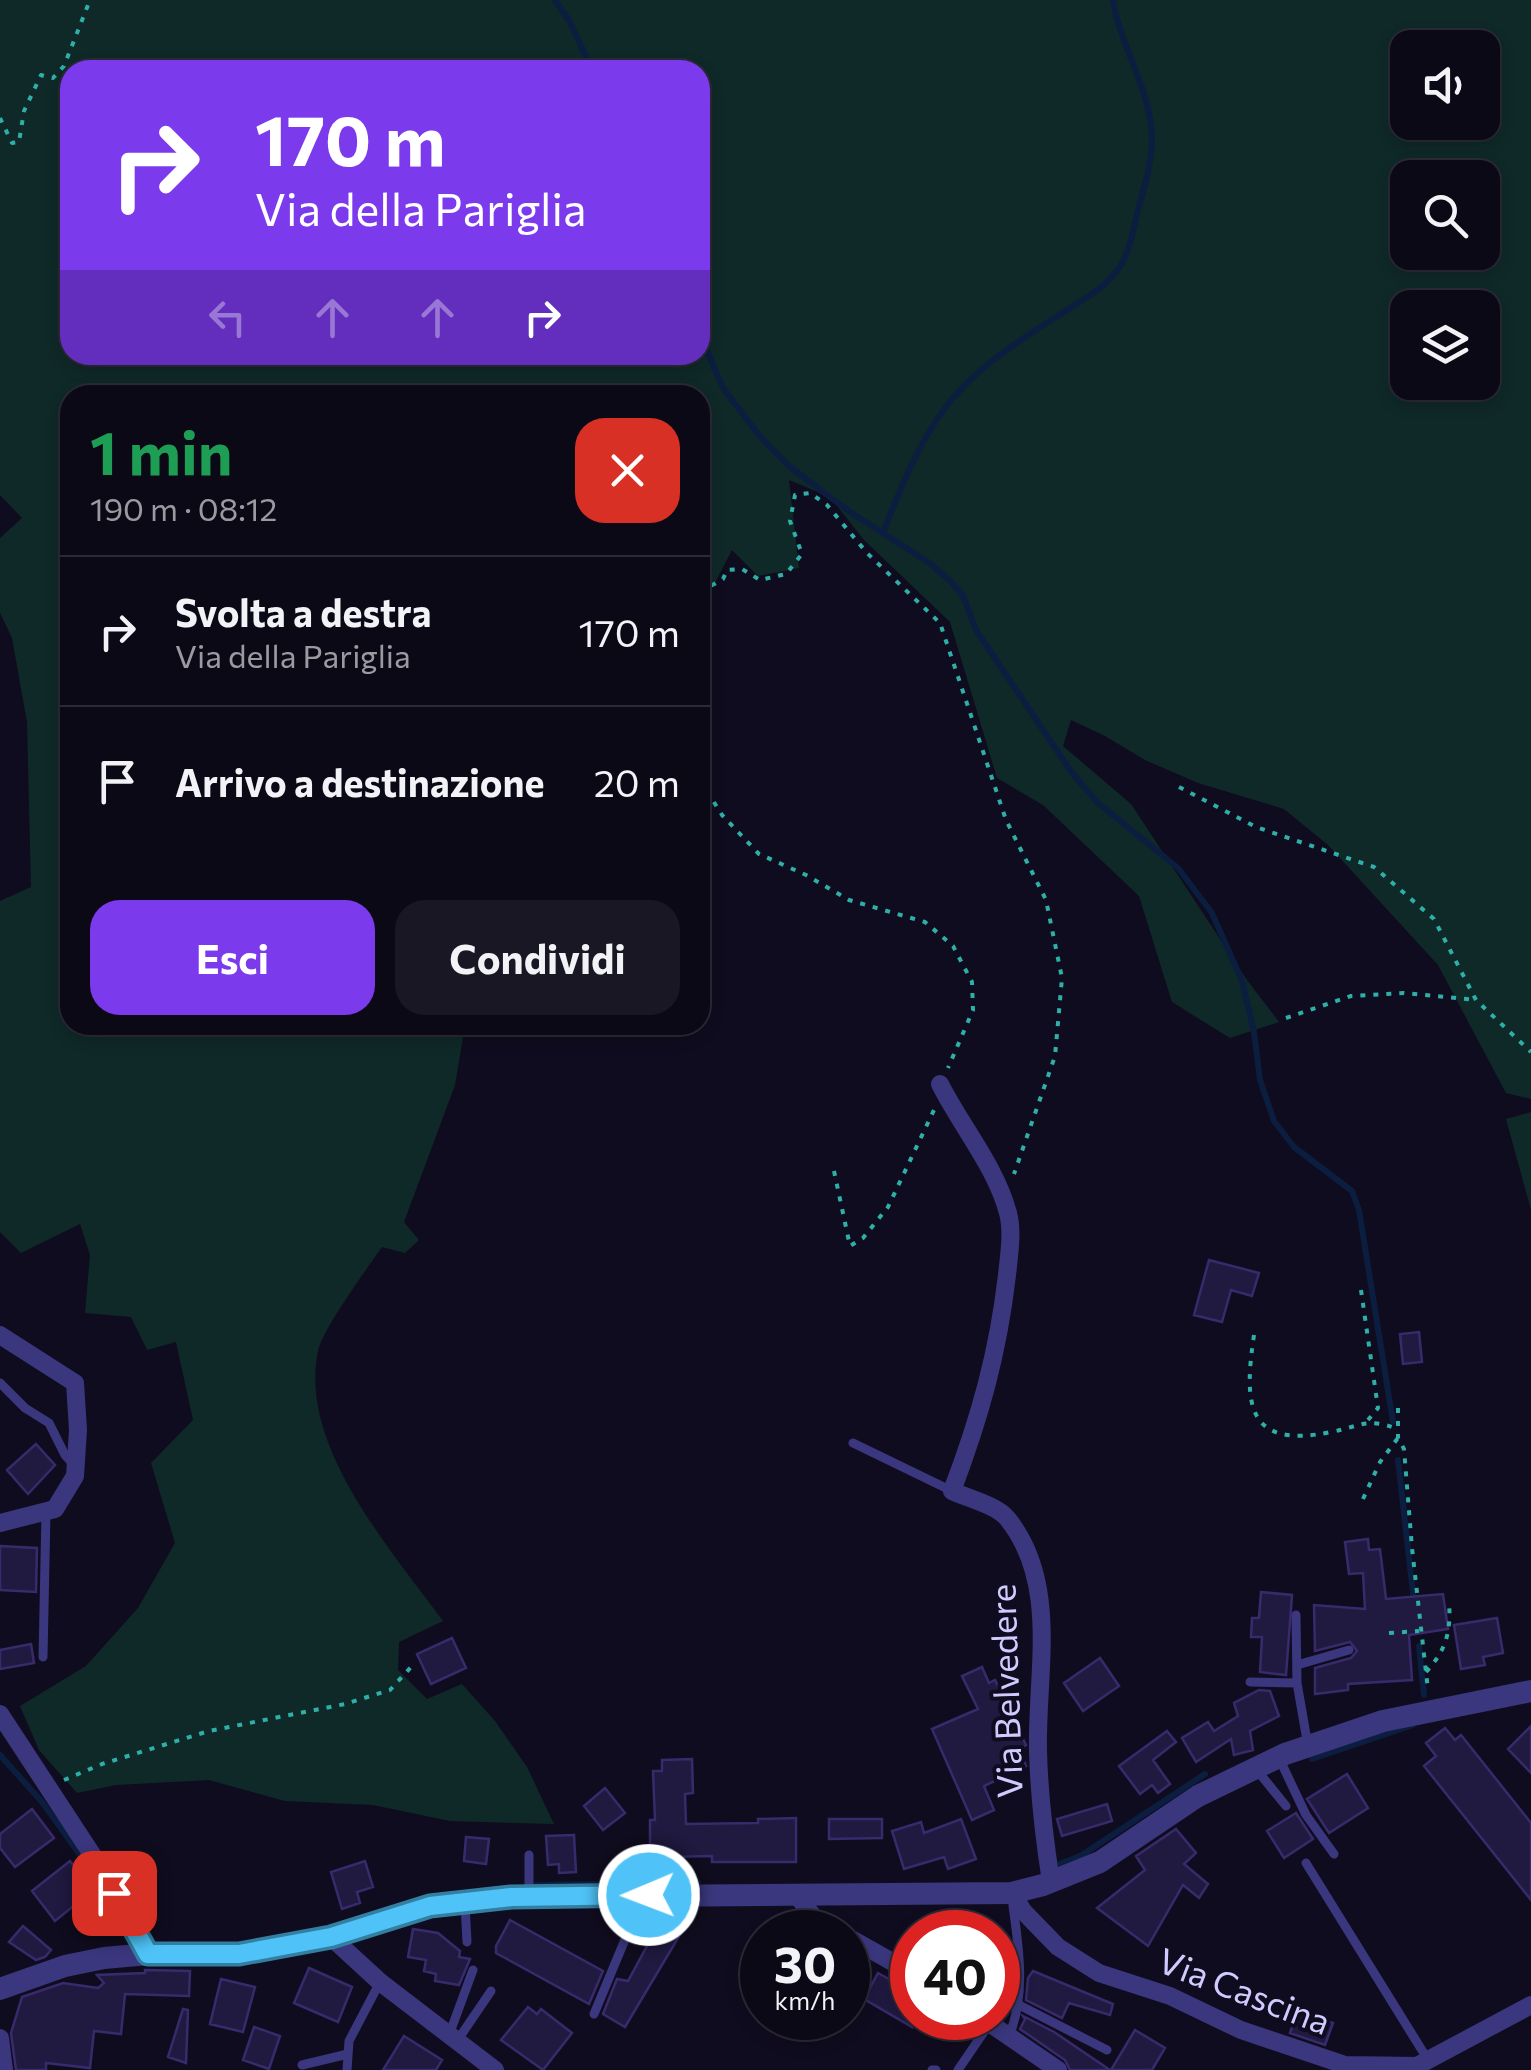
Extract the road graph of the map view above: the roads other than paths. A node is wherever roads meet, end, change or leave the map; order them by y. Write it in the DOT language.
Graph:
graph roads {
  1 [pos="940,1084"];
  2 [pos="0,1334"];
  3 [pos="0,1383"];
  4 [pos="854,1442"];
  5 [pos="76,1466"];
  6 [pos="952,1491"];
  7 [pos="46,1512"];
  8 [pos="0,1523"];
  9 [pos="1296,1615"];
  10 [pos="1348,1650"];
  11 [pos="43,1657"];
  12 [pos="1297,1665"];
  13 [pos="1250,1682"];
  14 [pos="1297,1683"];
  15 [pos="1531,1691"];
  16 [pos="0,1714"];
  17 [pos="1308,1747"];
  18 [pos="1279,1758"];
  19 [pos="1256,1769"];
  20 [pos="1286,1806"];
  21 [pos="1334,1854"];
  22 [pos="529,1855"];
  23 [pos="1306,1862"];
  24 [pos="1052,1882"];
  25 [pos="530,1889"];
  26 [pos="795,1893"];
  27 [pos="1012,1893"];
  28 [pos="649,1895"];
  29 [pos="465,1902"];
  30 [pos="808,1910"];
  31 [pos="1014,1910"];
  32 [pos="331,1937"];
  33 [pos="467,1942"];
  34 [pos="148,1954"];
  35 [pos="473,1970"];
  36 [pos="380,1982"];
  37 [pos="0,1989"];
  38 [pos="491,1990"];
  39 [pos="1020,2005"];
  40 [pos="1531,2005"];
  41 [pos="594,2014"];
  42 [pos="0,2038"];
  43 [pos="453,2038"];
  44 [pos="975,2040"];
  45 [pos="1015,2040"];
  46 [pos="1107,2050"];
  47 [pos="348,2054"];
  48 [pos="302,2065"];
  49 [pos="1424,2065"];
  50 [pos="1360,2067"];
  51 [pos="4,2070"];
  52 [pos="347,2070"];
  53 [pos="495,2070"];
  54 [pos="958,2070"];
  55 [pos="1058,2070"];
  1 -- 6 [label="street"];
  2 -- 5 [label="street"];
  3 -- 5 [label="lane"];
  4 -- 6 [label="lane"];
  5 -- 7 [label="street"];
  6 -- 24 [label="street, Via Belvedere"];
  7 -- 8 [label="street"];
  7 -- 11 [label="lane"];
  9 -- 12 [label="lane"];
  10 -- 12 [label="lane"];
  12 -- 14 [label="lane"];
  13 -- 14 [label="lane"];
  14 -- 17 [label="lane"];
  15 -- 17 [label="street"];
  16 -- 34 [label="street"];
  17 -- 18 [label="street"];
  18 -- 19 [label="street"];
  18 -- 21 [label="lane"];
  19 -- 20 [label="lane"];
  19 -- 24 [label="street"];
  22 -- 25 [label="lane"];
  23 -- 49 [label="lane"];
  24 -- 27 [label="street"];
  25 -- 28 [label="street"];
  25 -- 29 [label="street"];
  26 -- 27 [label="street"];
  26 -- 28 [label="street"];
  26 -- 30 [label="street"];
  27 -- 31 [label="lane"];
  27 -- 50 [label="street, Via Cascina"];
  28 -- 41 [label="lane"];
  29 -- 32 [label="street"];
  29 -- 33 [label="lane"];
  32 -- 34 [label="street"];
  32 -- 36 [label="street"];
  34 -- 37 [label="street"];
  35 -- 43 [label="lane"];
  36 -- 43 [label="street"];
  36 -- 47 [label="lane"];
  38 -- 43 [label="lane"];
  39 -- 46 [label="lane"];
  40 -- 49 [label="street"];
  42 -- 51 [label="street"];
  43 -- 53 [label="street"];
  44 -- 54 [label="lane"];
  45 -- 55 [label="street"];
  47 -- 48 [label="lane"];
  47 -- 52 [label="lane"];
  49 -- 50 [label="street, Via Cascina"];
}
